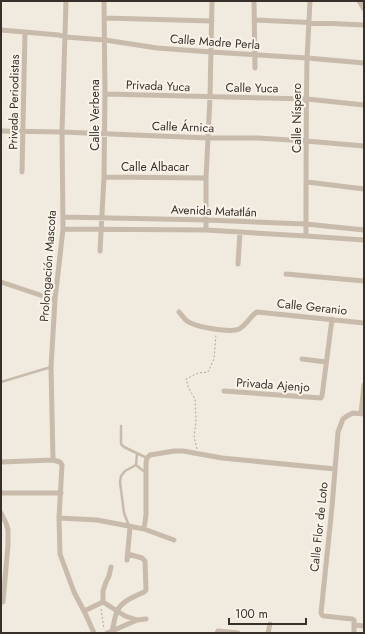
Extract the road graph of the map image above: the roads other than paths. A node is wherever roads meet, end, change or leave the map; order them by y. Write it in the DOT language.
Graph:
graph roads {
  1 [pos="66,1"];
  2 [pos="104,1"];
  3 [pos="212,1"];
  4 [pos="254,1"];
  5 [pos="310,1"];
  6 [pos="359,1"];
  7 [pos="364,9"];
  8 [pos="104,18"];
  9 [pos="255,20"];
  10 [pos="212,21"];
  11 [pos="309,22"];
  12 [pos="364,25"];
  13 [pos="1,30"];
  14 [pos="25,32"];
  15 [pos="65,37"];
  16 [pos="105,40"];
  17 [pos="211,52"];
  18 [pos="256,55"];
  19 [pos="307,58"];
  20 [pos="364,63"];
  21 [pos="255,68"];
  22 [pos="105,94"];
  23 [pos="210,97"];
  24 [pos="307,99"];
  25 [pos="364,105"];
  26 [pos="1,131"];
  27 [pos="23,132"];
  28 [pos="62,132"];
  29 [pos="105,134"];
  30 [pos="208,138"];
  31 [pos="306,141"];
  32 [pos="364,146"];
  33 [pos="22,172"];
  34 [pos="104,177"];
  35 [pos="206,178"];
  36 [pos="307,182"];
  37 [pos="364,189"];
  38 [pos="63,217"];
  39 [pos="102,218"];
  40 [pos="206,220"];
  41 [pos="306,224"];
  42 [pos="63,229"];
  43 [pos="101,229"];
  44 [pos="206,230"];
  45 [pos="364,230"];
  46 [pos="240,232"];
  47 [pos="306,236"];
  48 [pos="364,240"];
  49 [pos="100,251"];
  50 [pos="238,264"];
  51 [pos="286,274"];
  52 [pos="364,281"];
  53 [pos="1,282"];
  54 [pos="55,300"];
  55 [pos="179,312"];
  56 [pos="332,319"];
  57 [pos="364,323"];
  58 [pos="302,359"];
  59 [pos="326,362"];
  60 [pos="51,367"];
  61 [pos="1,382"];
  62 [pos="364,385"];
  63 [pos="224,391"];
  64 [pos="362,414"];
  65 [pos="121,426"];
  66 [pos="137,454"];
  67 [pos="147,458"];
  68 [pos="53,460"];
  69 [pos="1,462"];
  70 [pos="136,466"];
  71 [pos="335,469"];
  72 [pos="146,474"];
  73 [pos="1,493"];
  74 [pos="61,493"];
  75 [pos="1,513"];
  76 [pos="59,518"];
  77 [pos="130,526"];
  78 [pos="144,529"];
  79 [pos="174,540"];
  80 [pos="128,554"];
  81 [pos="127,560"];
  82 [pos="111,567"];
  83 [pos="3,602"];
  84 [pos="103,602"];
  85 [pos="84,611"];
  86 [pos="117,612"];
  87 [pos="146,619"];
  88 [pos="137,620"];
  89 [pos="354,623"];
  90 [pos="270,624"];
  91 [pos="364,626"];
  92 [pos="108,632"];
  93 [pos="94,633"];
  94 [pos="217,633"];
  95 [pos="238,633"];
  96 [pos="268,633"];
  97 [pos="354,633"];
  1 -- 15 [label="street, Prolongación Mascota"];
  2 -- 8 [label="street, Calle Verbena"];
  3 -- 10 [label="street"];
  4 -- 9 [label="street"];
  5 -- 11 [label="street, Calle Níspero"];
  6 -- 7 [label="street"];
  8 -- 10 [label="street"];
  8 -- 16 [label="street, Calle Verbena"];
  9 -- 11 [label="street"];
  9 -- 18 [label="street"];
  10 -- 17 [label="street"];
  11 -- 12 [label="street"];
  11 -- 19 [label="street, Calle Níspero"];
  13 -- 14 [label="street, Calle Madre Perla"];
  14 -- 15 [label="street, Calle Madre Perla"];
  14 -- 27 [label="street, Privada Periodistas"];
  15 -- 16 [label="street, Calle Madre Perla"];
  15 -- 28 [label="street, Prolongación Mascota"];
  16 -- 17 [label="street, Calle Madre Perla"];
  16 -- 22 [label="street, Calle Verbena"];
  17 -- 18 [label="street, Calle Madre Perla"];
  17 -- 23 [label="street"];
  18 -- 19 [label="street, Calle Madre Perla"];
  18 -- 21 [label="street"];
  19 -- 20 [label="street, Calle Madre Perla"];
  19 -- 24 [label="street, Calle Níspero"];
  22 -- 23 [label="street, Privada Yuca"];
  22 -- 29 [label="street, Calle Verbena"];
  23 -- 24 [label="street, Calle Yuca"];
  23 -- 30 [label="street"];
  24 -- 25 [label="street, Calle Yuca"];
  24 -- 31 [label="street, Calle Níspero"];
  26 -- 27 [label="street, Calle Árnica"];
  27 -- 28 [label="street, Calle Árnica"];
  27 -- 33 [label="street, Privada Periodistas"];
  28 -- 29 [label="street, Calle Árnica"];
  28 -- 38 [label="street, Prolongación Mascota"];
  29 -- 30 [label="street, Calle Árnica"];
  29 -- 34 [label="street, Calle Verbena"];
  30 -- 31 [label="street, Calle Árnica"];
  30 -- 35 [label="street"];
  31 -- 32 [label="street, Calle Árnica"];
  31 -- 36 [label="street, Calle Níspero"];
  34 -- 35 [label="street, Calle Albacar"];
  34 -- 39 [label="street, Calle Verbena"];
  35 -- 40 [label="street"];
  36 -- 37 [label="street"];
  36 -- 41 [label="street, Calle Níspero"];
  38 -- 39 [label="street, Avenida Matatlán"];
  38 -- 42 [label="street, Prolongación Mascota"];
  39 -- 40 [label="street, Avenida Matatlán"];
  39 -- 43 [label="street, Calle Verbena"];
  40 -- 41 [label="street, Avenida Matatlán"];
  40 -- 44 [label="street"];
  41 -- 45 [label="street, Avenida Matatlán"];
  41 -- 47 [label="street, Calle Níspero"];
  42 -- 43 [label="street, Avenida Matatlán"];
  42 -- 54 [label="street, Prolongación Mascota"];
  43 -- 44 [label="street, Avenida Matatlán"];
  43 -- 49 [label="street, Calle Verbena"];
  44 -- 46 [label="street, Avenida Matatlán"];
  46 -- 47 [label="street, Avenida Matatlán"];
  46 -- 50 [label="street"];
  47 -- 48 [label="street, Avenida Matatlán"];
  51 -- 52 [label="street"];
  53 -- 54 [label="street"];
  54 -- 60 [label="street, Prolongación Mascota"];
  55 -- 56 [label="street, Calle Geranio"];
  56 -- 57 [label="street, Calle Geranio"];
  56 -- 59 [label="street"];
  58 -- 59 [label="street"];
  59 -- 63 [label="street, Privada Ajenjo"];
  60 -- 61 [label="lane"];
  60 -- 68 [label="street, Prolongación Mascota"];
  62 -- 64 [label="street"];
  64 -- 71 [label="street, Calle Flor de Loto"];
  65 -- 66 [label="lane"];
  66 -- 67 [label="lane"];
  66 -- 70 [label="lane"];
  67 -- 71 [label="street"];
  67 -- 72 [label="street"];
  68 -- 69 [label="street"];
  68 -- 74 [label="street"];
  70 -- 72 [label="lane"];
  70 -- 77 [label="lane"];
  71 -- 89 [label="street, Calle Flor de Loto"];
  72 -- 78 [label="street"];
  73 -- 74 [label="street"];
  74 -- 76 [label="street"];
  75 -- 83 [label="street"];
  76 -- 77 [label="street"];
  76 -- 85 [label="street"];
  77 -- 78 [label="street"];
  77 -- 80 [label="street"];
  78 -- 79 [label="street"];
  80 -- 81 [label="street"];
  80 -- 86 [label="street"];
  82 -- 84 [label="street"];
  84 -- 85 [label="street"];
  84 -- 86 [label="street"];
  85 -- 93 [label="street"];
  86 -- 88 [label="street"];
  86 -- 92 [label="street"];
  87 -- 88 [label="street"];
  88 -- 92 [label="street"];
  89 -- 91 [label="street, Calle Flor de Loto"];
  89 -- 97 [label="street"];
  90 -- 96 [label="street"];
  94 -- 95 [label="street"];
}
